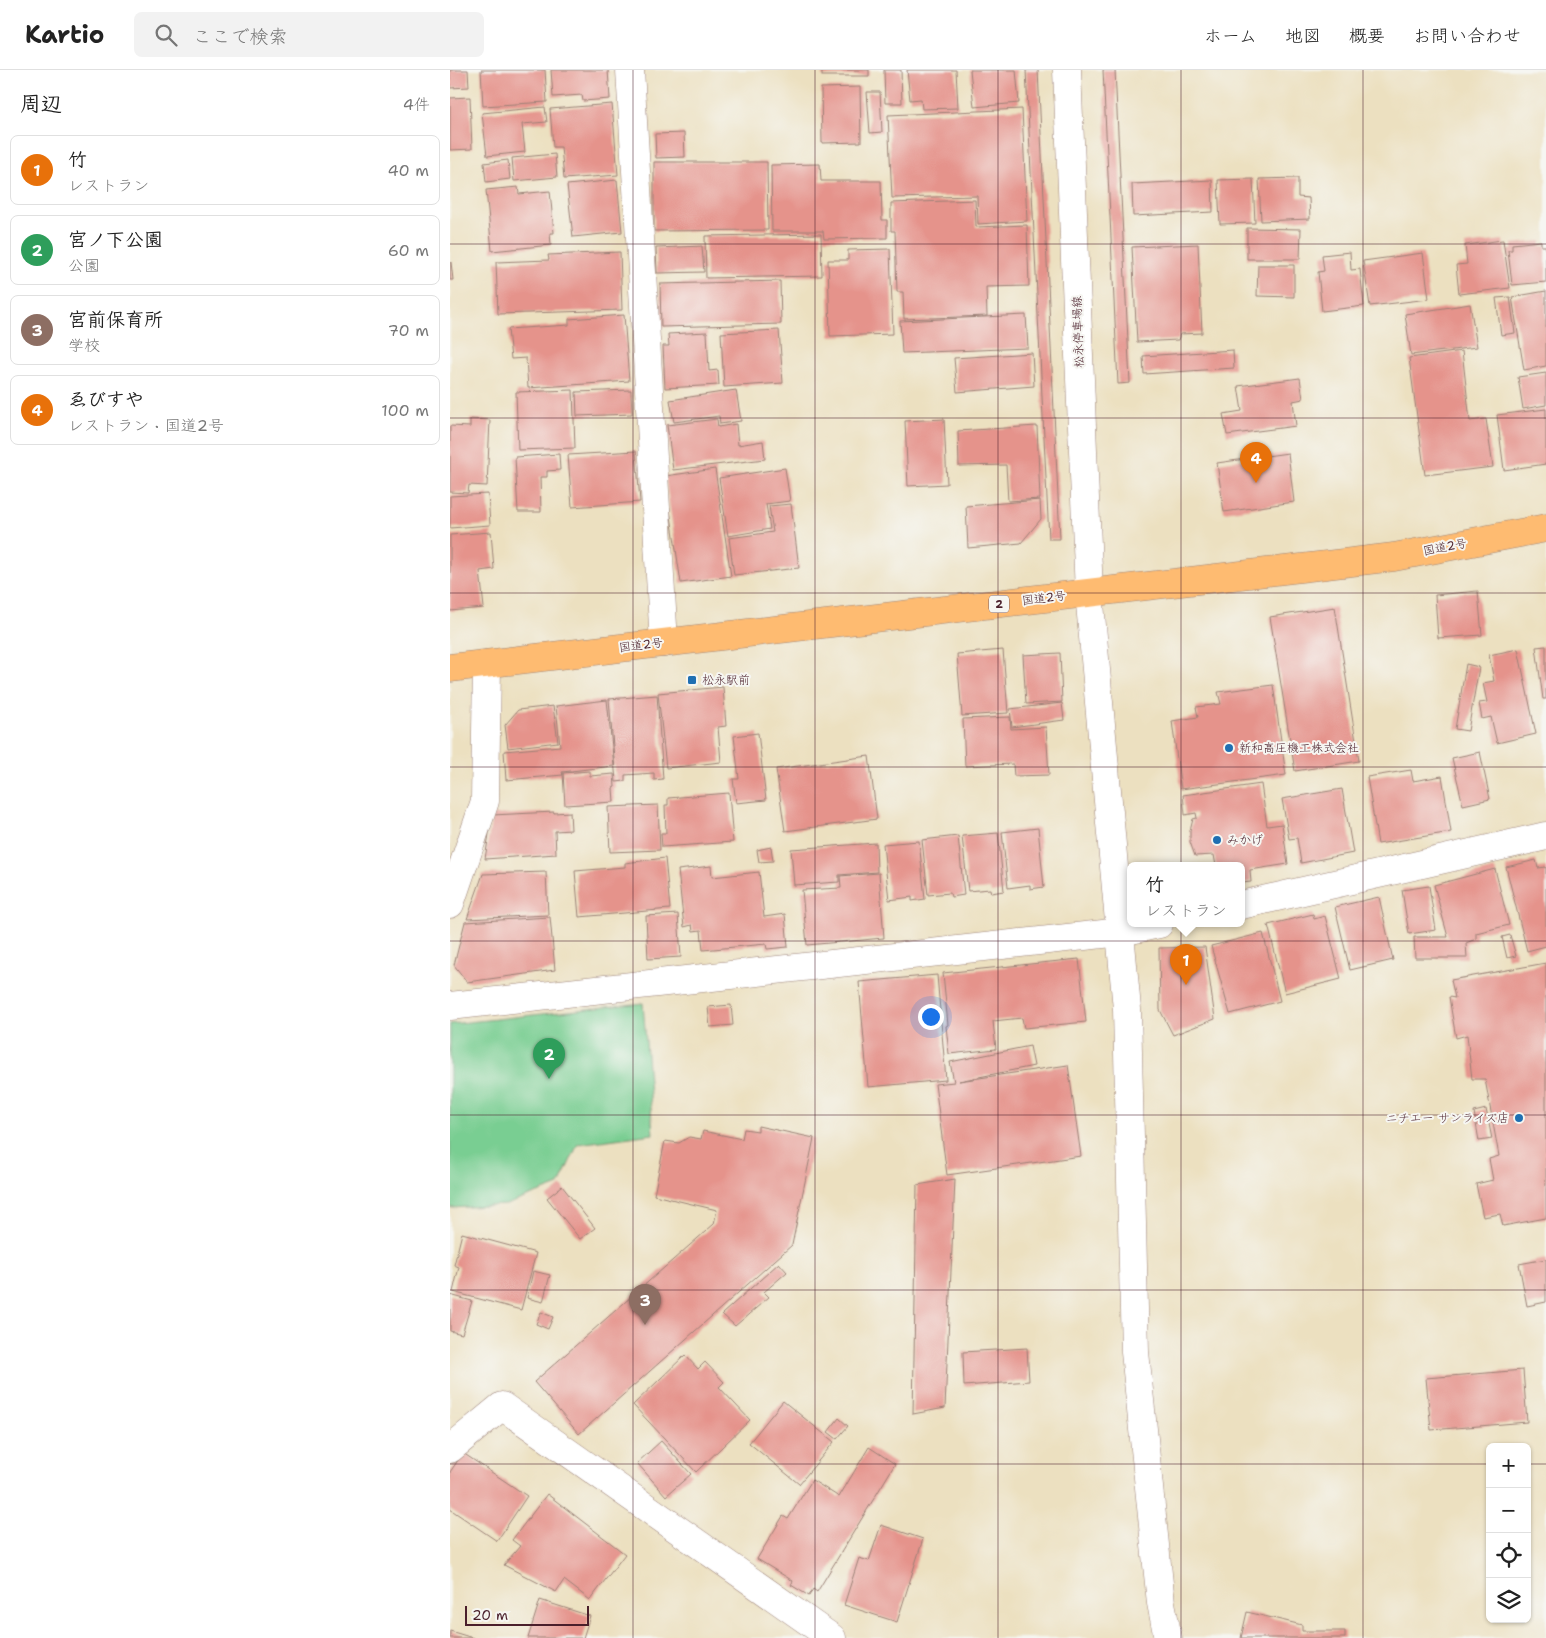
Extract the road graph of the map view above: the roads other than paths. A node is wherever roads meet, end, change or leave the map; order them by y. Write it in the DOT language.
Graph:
graph roads {
  1 [pos="630,70"];
  2 [pos="1067,70"];
  3 [pos="1546,528"];
  4 [pos="1089,593"];
  5 [pos="664,643"];
  6 [pos="487,664"];
  7 [pos="450,668"];
  8 [pos="1546,836"];
  9 [pos="450,904"];
  10 [pos="1245,904"];
  11 [pos="1144,927"];
  12 [pos="1120,932"];
  13 [pos="450,1006"];
  14 [pos="450,1449"];
  15 [pos="832,1638"];
  16 [pos="1168,1638"];
  1 -- 5 [label="street"];
  2 -- 4 [label="street, 松永停車場線"];
  3 -- 4 [label="highway, 国道2号 / 2"];
  4 -- 5 [label="highway, 国道2号 / 2"];
  4 -- 12 [label="street, 松永停車場線"];
  5 -- 6 [label="highway, 国道2号 / 2"];
  6 -- 7 [label="highway, 国道2号 / 2"];
  6 -- 9 [label="street"];
  8 -- 10 [label="street"];
  11 -- 12 [label="street"];
  12 -- 13 [label="street"];
  12 -- 16 [label="street, 松永停車場線"];
  14 -- 15 [label="street"];
}
